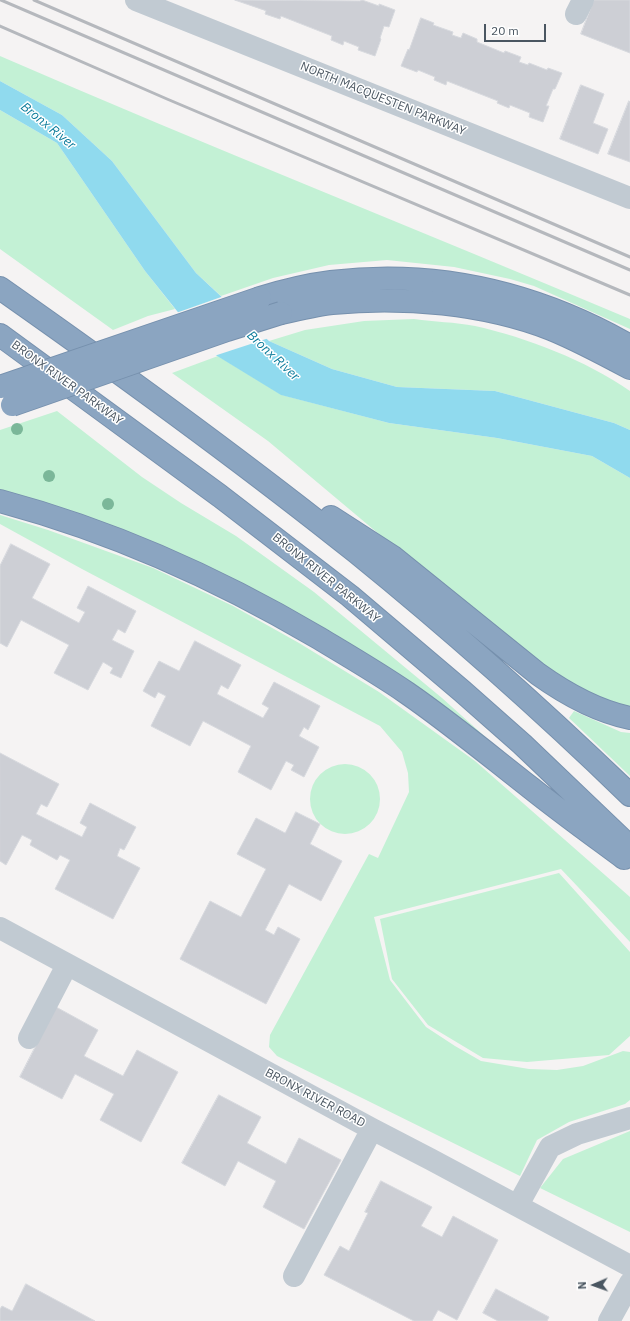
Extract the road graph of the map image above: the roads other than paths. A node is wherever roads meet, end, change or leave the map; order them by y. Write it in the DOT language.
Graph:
graph roads {
  1 [pos="136,0"];
  2 [pos="630,198"];
  3 [pos="0,288"];
  4 [pos="0,335"];
  5 [pos="0,338"];
  6 [pos="630,346"];
  7 [pos="20,349"];
  8 [pos="630,368"];
  9 [pos="0,387"];
  10 [pos="6,407"];
  11 [pos="205,436"];
  12 [pos="0,501"];
  13 [pos="630,718"];
  14 [pos="630,795"];
  15 [pos="630,847"];
  16 [pos="630,862"];
  17 [pos="0,928"];
  18 [pos="67,965"];
  19 [pos="29,1038"];
  20 [pos="630,1118"];
  21 [pos="372,1129"];
  22 [pos="518,1205"];
  23 [pos="630,1266"];
  24 [pos="294,1276"];
  25 [pos="630,1283"];
  26 [pos="609,1321"];
  1 -- 2 [label="street, NORTH MACQUESTEN PARKWAY"];
  3 -- 11 [label="highway"];
  4 -- 7 [label="highway, BRONX RIVER PARKWAY"];
  5 -- 7 [label="highway"];
  6 -- 9 [label="highway, bridge"];
  7 -- 15 [label="highway, BRONX RIVER PARKWAY"];
  8 -- 10 [label="highway, bridge"];
  11 -- 13 [label="highway"];
  11 -- 14 [label="highway"];
  12 -- 16 [label="highway"];
  17 -- 18 [label="street, BRONX RIVER ROAD"];
  18 -- 19 [label="street"];
  18 -- 21 [label="street, BRONX RIVER ROAD"];
  20 -- 22 [label="street"];
  21 -- 22 [label="street, BRONX RIVER ROAD"];
  21 -- 24 [label="street"];
  22 -- 23 [label="street, BRONX RIVER ROAD"];
  25 -- 26 [label="street"];
}
